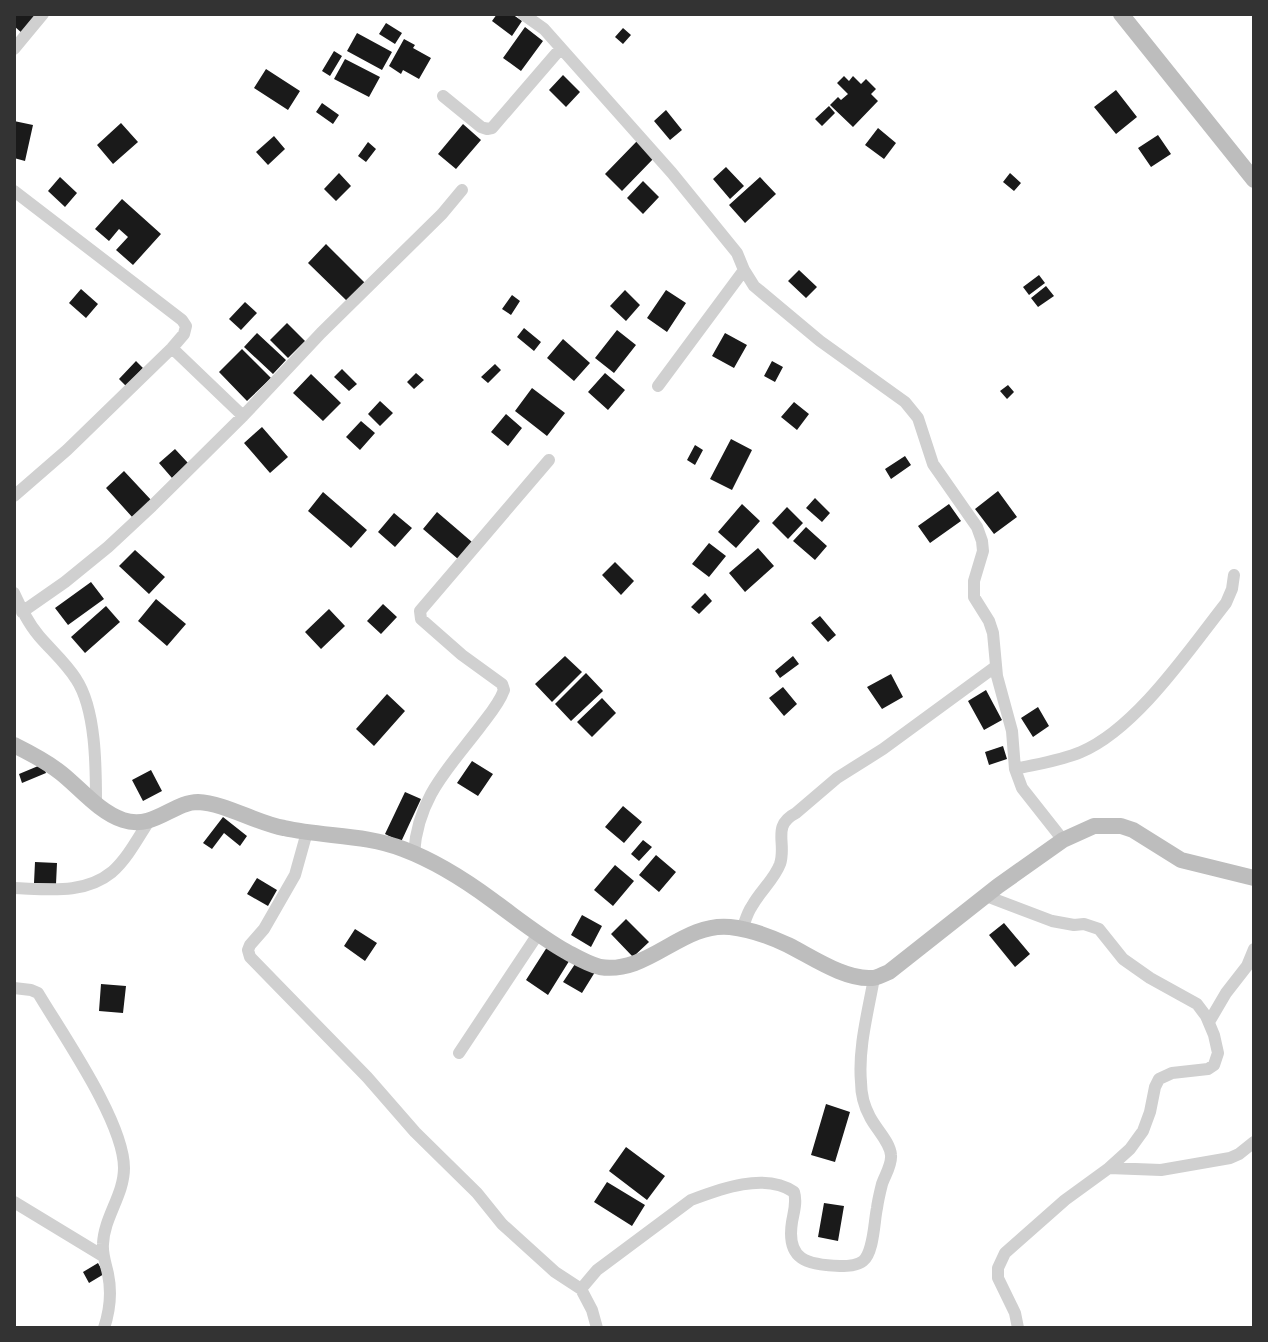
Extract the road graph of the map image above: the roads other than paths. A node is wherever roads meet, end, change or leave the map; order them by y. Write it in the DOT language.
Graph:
graph roads {
  1 [pos="43,14"];
  2 [pos="523,14"];
  3 [pos="1121,14"];
  4 [pos="561,48"];
  5 [pos="14,49"];
  6 [pos="443,96"];
  7 [pos="1254,180"];
  8 [pos="462,190"];
  9 [pos="14,191"];
  10 [pos="744,270"];
  11 [pos="172,348"];
  12 [pos="658,386"];
  13 [pos="243,416"];
  14 [pos="549,460"];
  15 [pos="14,496"];
  16 [pos="1234,575"];
  17 [pos="14,593"];
  18 [pos="22,612"];
  19 [pos="995,667"];
  20 [pos="14,745"];
  21 [pos="1015,769"];
  22 [pos="96,802"];
  23 [pos="149,821"];
  24 [pos="307,832"];
  25 [pos="1063,840"];
  26 [pos="414,853"];
  27 [pos="1254,878"];
  28 [pos="14,888"];
  29 [pos="986,896"];
  30 [pos="742,929"];
  31 [pos="538,934"];
  32 [pos="1254,949"];
  33 [pos="874,978"];
  34 [pos="14,988"];
  35 [pos="1209,1022"];
  36 [pos="459,1053"];
  37 [pos="1254,1142"];
  38 [pos="1109,1168"];
  39 [pos="14,1202"];
  40 [pos="103,1256"];
  41 [pos="581,1289"];
  42 [pos="104,1328"];
  43 [pos="597,1328"];
  44 [pos="1018,1328"];
  1 -- 5 [label="street"];
  2 -- 4 [label="street"];
  3 -- 7 [label="street"];
  4 -- 6 [label="street"];
  4 -- 10 [label="street"];
  8 -- 13 [label="street"];
  9 -- 11 [label="street"];
  10 -- 12 [label="street"];
  10 -- 19 [label="street"];
  11 -- 13 [label="street"];
  11 -- 15 [label="street"];
  13 -- 18 [label="street"];
  14 -- 26 [label="street"];
  16 -- 21 [label="street"];
  17 -- 18 [label="street"];
  18 -- 22 [label="street"];
  19 -- 21 [label="street"];
  19 -- 30 [label="street"];
  20 -- 22 [label="street"];
  21 -- 25 [label="street"];
  22 -- 23 [label="street"];
  23 -- 24 [label="street"];
  23 -- 28 [label="street"];
  24 -- 26 [label="street"];
  24 -- 41 [label="street"];
  25 -- 27 [label="street"];
  25 -- 29 [label="street"];
  26 -- 31 [label="street"];
  29 -- 33 [label="street"];
  29 -- 35 [label="street"];
  30 -- 31 [label="street"];
  30 -- 33 [label="street"];
  31 -- 36 [label="street"];
  32 -- 35 [label="street"];
  33 -- 41 [label="street"];
  34 -- 40 [label="street"];
  35 -- 38 [label="street"];
  37 -- 38 [label="street"];
  38 -- 44 [label="street"];
  39 -- 40 [label="street"];
  40 -- 42 [label="street"];
  41 -- 43 [label="street"];
}
